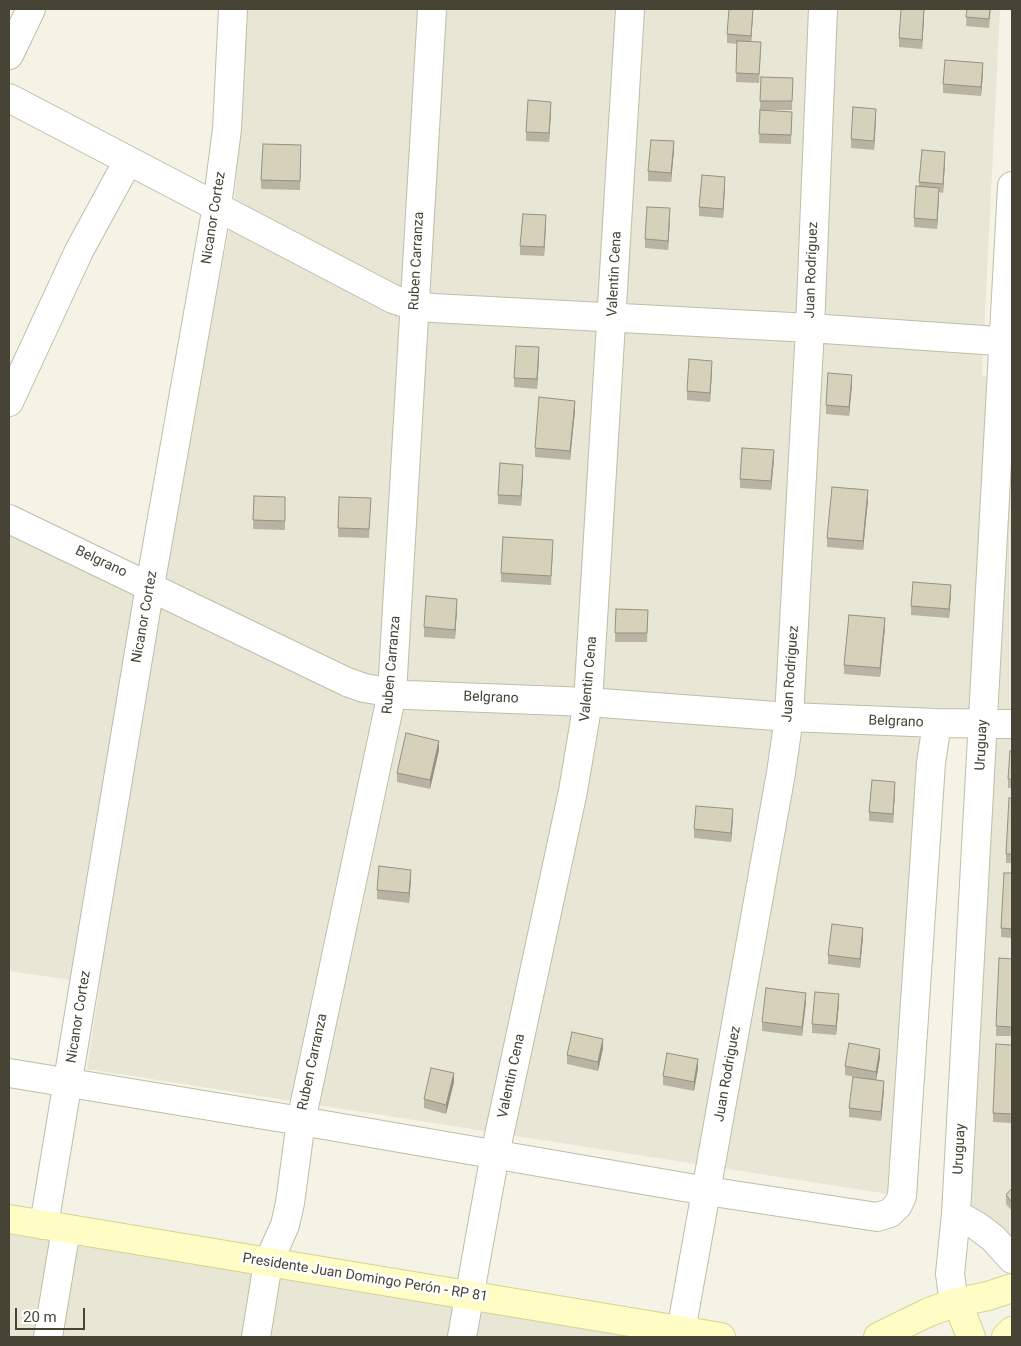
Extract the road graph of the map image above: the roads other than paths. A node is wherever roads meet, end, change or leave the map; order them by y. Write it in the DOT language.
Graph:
graph roads {
  1 [pos="31,9"];
  2 [pos="233,9"];
  3 [pos="432,9"];
  4 [pos="630,9"];
  5 [pos="823,9"];
  6 [pos="9,55"];
  7 [pos="9,98"];
  8 [pos="128,161"];
  9 [pos="1012,186"];
  10 [pos="217,206"];
  11 [pos="414,306"];
  12 [pos="612,318"];
  13 [pos="810,328"];
  14 [pos="1008,342"];
  15 [pos="9,402"];
  16 [pos="9,519"];
  17 [pos="150,586"];
  18 [pos="392,694"];
  19 [pos="588,702"];
  20 [pos="789,717"];
  21 [pos="983,722"];
  22 [pos="937,723"];
  23 [pos="1012,724"];
  24 [pos="9,1073"];
  25 [pos="68,1083"];
  26 [pos="300,1121"];
  27 [pos="495,1154"];
  28 [pos="707,1191"];
  29 [pos="956,1214"];
  30 [pos="9,1219"];
  31 [pos="55,1227"];
  32 [pos="1012,1259"];
  33 [pos="268,1263"];
  34 [pos="1012,1288"];
  35 [pos="469,1294"];
  36 [pos="954,1303"];
  37 [pos="909,1328"];
  38 [pos="1012,1330"];
  39 [pos="667,1332"];
  40 [pos="48,1337"];
  41 [pos="256,1337"];
  42 [pos="462,1337"];
  43 [pos="721,1337"];
  44 [pos="878,1337"];
  45 [pos="971,1337"];
  46 [pos="1006,1337"];
  1 -- 6 [label="street"];
  2 -- 10 [label="street, Nicanor Cortez"];
  3 -- 11 [label="street, Ruben Carranza"];
  4 -- 12 [label="street, Valentin Cena"];
  5 -- 13 [label="street, Juan Rodriguez"];
  7 -- 8 [label="street"];
  8 -- 10 [label="street"];
  8 -- 15 [label="street"];
  9 -- 14 [label="street, Uruguay"];
  10 -- 11 [label="street"];
  10 -- 17 [label="street, Nicanor Cortez"];
  11 -- 12 [label="street"];
  11 -- 18 [label="street, Ruben Carranza"];
  12 -- 13 [label="street"];
  12 -- 19 [label="street, Valentin Cena"];
  13 -- 14 [label="street"];
  13 -- 20 [label="street, Juan Rodriguez"];
  14 -- 21 [label="street, Uruguay"];
  16 -- 17 [label="street, Belgrano"];
  17 -- 18 [label="street, Belgrano"];
  17 -- 25 [label="street, Nicanor Cortez"];
  18 -- 19 [label="street, Belgrano"];
  18 -- 26 [label="street, Ruben Carranza"];
  19 -- 20 [label="street, Belgrano"];
  19 -- 27 [label="street, Valentin Cena"];
  20 -- 22 [label="street, Belgrano"];
  20 -- 28 [label="street, Juan Rodriguez"];
  21 -- 22 [label="street, Belgrano"];
  21 -- 23 [label="street, Belgrano"];
  21 -- 29 [label="street, Uruguay"];
  22 -- 28 [label="street"];
  24 -- 25 [label="street"];
  25 -- 26 [label="street"];
  25 -- 31 [label="street, Nicanor Cortez"];
  26 -- 27 [label="street"];
  26 -- 33 [label="street, Ruben Carranza"];
  27 -- 28 [label="street"];
  27 -- 35 [label="street, Valentin Cena"];
  28 -- 39 [label="street, Juan Rodriguez"];
  29 -- 32 [label="street"];
  29 -- 36 [label="street, Uruguay"];
  30 -- 31 [label="main road, Presidente Juan Domingo Perón - RP 81"];
  31 -- 33 [label="main road, Presidente Juan Domingo Perón - RP 81"];
  31 -- 40 [label="street, Nicanor Cortez"];
  33 -- 35 [label="main road, Presidente Juan Domingo Perón - RP 81"];
  33 -- 41 [label="street, Ruben Carranza"];
  34 -- 36 [label="main road"];
  35 -- 39 [label="main road, Presidente Juan Domingo Perón - RP 81"];
  35 -- 42 [label="street, Valentin Cena"];
  36 -- 37 [label="main road"];
  36 -- 45 [label="main road"];
  37 -- 44 [label="main road"];
  38 -- 46 [label="main road"];
  39 -- 43 [label="main road, Presidente Juan Domingo Perón - RP 81"];
}
